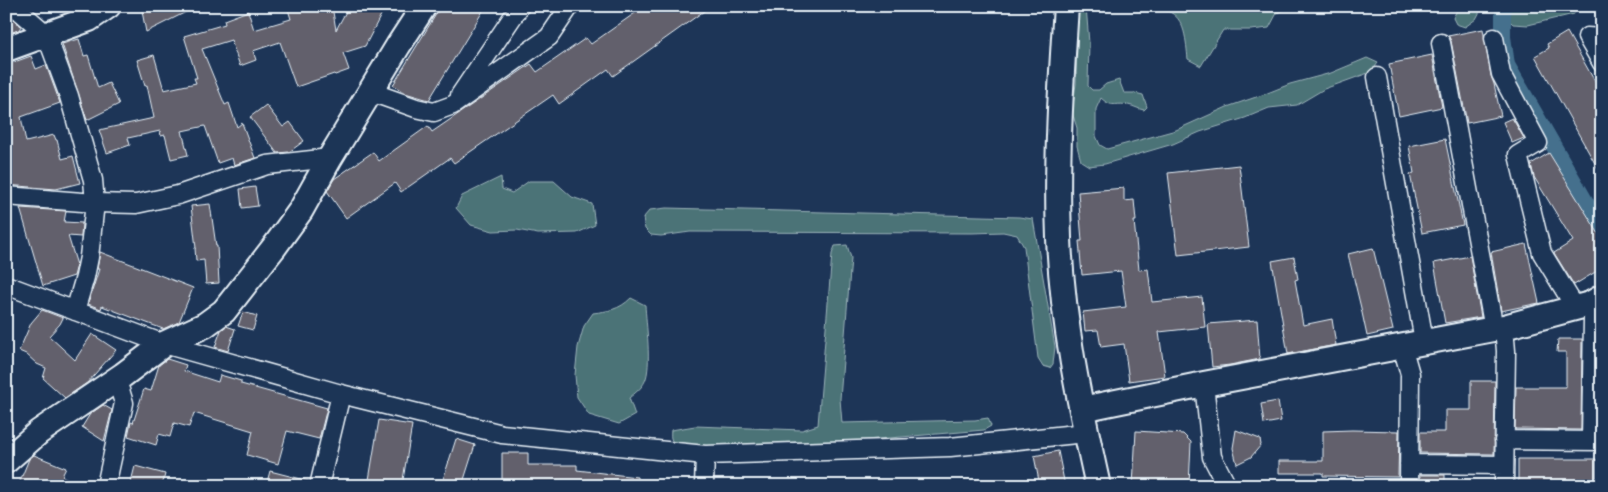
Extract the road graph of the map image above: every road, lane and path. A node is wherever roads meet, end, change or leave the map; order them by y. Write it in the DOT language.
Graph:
graph roads {
  1 [pos="14,6"];
  2 [pos="108,6"];
  3 [pos="424,6"];
  4 [pos="520,6"];
  5 [pos="570,6"];
  6 [pos="1066,6"];
  7 [pos="46,34"];
  8 [pos="1494,38"];
  9 [pos="1602,38"];
  10 [pos="1441,43"];
  11 [pos="6,49"];
  12 [pos="1602,63"];
  13 [pos="1377,77"];
  14 [pos="371,92"];
  15 [pos="453,105"];
  16 [pos="330,158"];
  17 [pos="6,196"];
  18 [pos="94,203"];
  19 [pos="6,285"];
  20 [pos="1602,297"];
  21 [pos="76,311"];
  22 [pos="1584,313"];
  23 [pos="1499,328"];
  24 [pos="164,344"];
  25 [pos="1413,344"];
  26 [pos="114,380"];
  27 [pos="1204,384"];
  28 [pos="341,394"];
  29 [pos="1082,409"];
  30 [pos="1597,420"];
  31 [pos="1086,433"];
  32 [pos="1504,440"];
  33 [pos="1596,441"];
  34 [pos="705,455"];
  35 [pos="1212,457"];
  36 [pos="6,461"];
  37 [pos="1409,464"];
  38 [pos="1504,465"];
  39 [pos="106,486"];
  40 [pos="319,486"];
  41 [pos="704,486"];
  42 [pos="1098,486"];
  43 [pos="1214,486"];
  44 [pos="1227,486"];
  45 [pos="1236,486"];
  46 [pos="1408,486"];
  47 [pos="1504,486"];
  1 -- 7 [label="street"];
  2 -- 7 [label="main road"];
  3 -- 14 [label="main road"];
  4 -- 15 [label="street"];
  5 -- 15 [label="street"];
  6 -- 29 [label="main road"];
  7 -- 11 [label="main road"];
  7 -- 18 [label="street"];
  8 -- 22 [label="street"];
  9 -- 12 [label="street"];
  10 -- 23 [label="street"];
  13 -- 25 [label="street"];
  14 -- 15 [label="street"];
  14 -- 16 [label="main road"];
  16 -- 18 [label="street"];
  16 -- 24 [label="main road"];
  17 -- 18 [label="street"];
  18 -- 21 [label="street"];
  19 -- 21 [label="street"];
  20 -- 22 [label="main road"];
  21 -- 24 [label="street"];
  22 -- 23 [label="main road"];
  22 -- 30 [label="street"];
  23 -- 25 [label="main road"];
  23 -- 32 [label="street"];
  24 -- 26 [label="main road"];
  24 -- 28 [label="street"];
  25 -- 27 [label="main road"];
  25 -- 37 [label="street"];
  26 -- 36 [label="main road"];
  26 -- 39 [label="street"];
  27 -- 29 [label="main road"];
  27 -- 35 [label="street"];
  28 -- 34 [label="street"];
  28 -- 40 [label="street"];
  29 -- 31 [label="main road"];
  30 -- 33 [label="street"];
  31 -- 34 [label="street"];
  31 -- 42 [label="main road"];
  32 -- 33 [label="street"];
  32 -- 38 [label="street"];
  34 -- 41 [label="street"];
  35 -- 43 [label="street"];
  35 -- 44 [label="street"];
  37 -- 38 [label="street"];
  37 -- 46 [label="street"];
  38 -- 47 [label="street"];
  44 -- 45 [label="street"];
}
